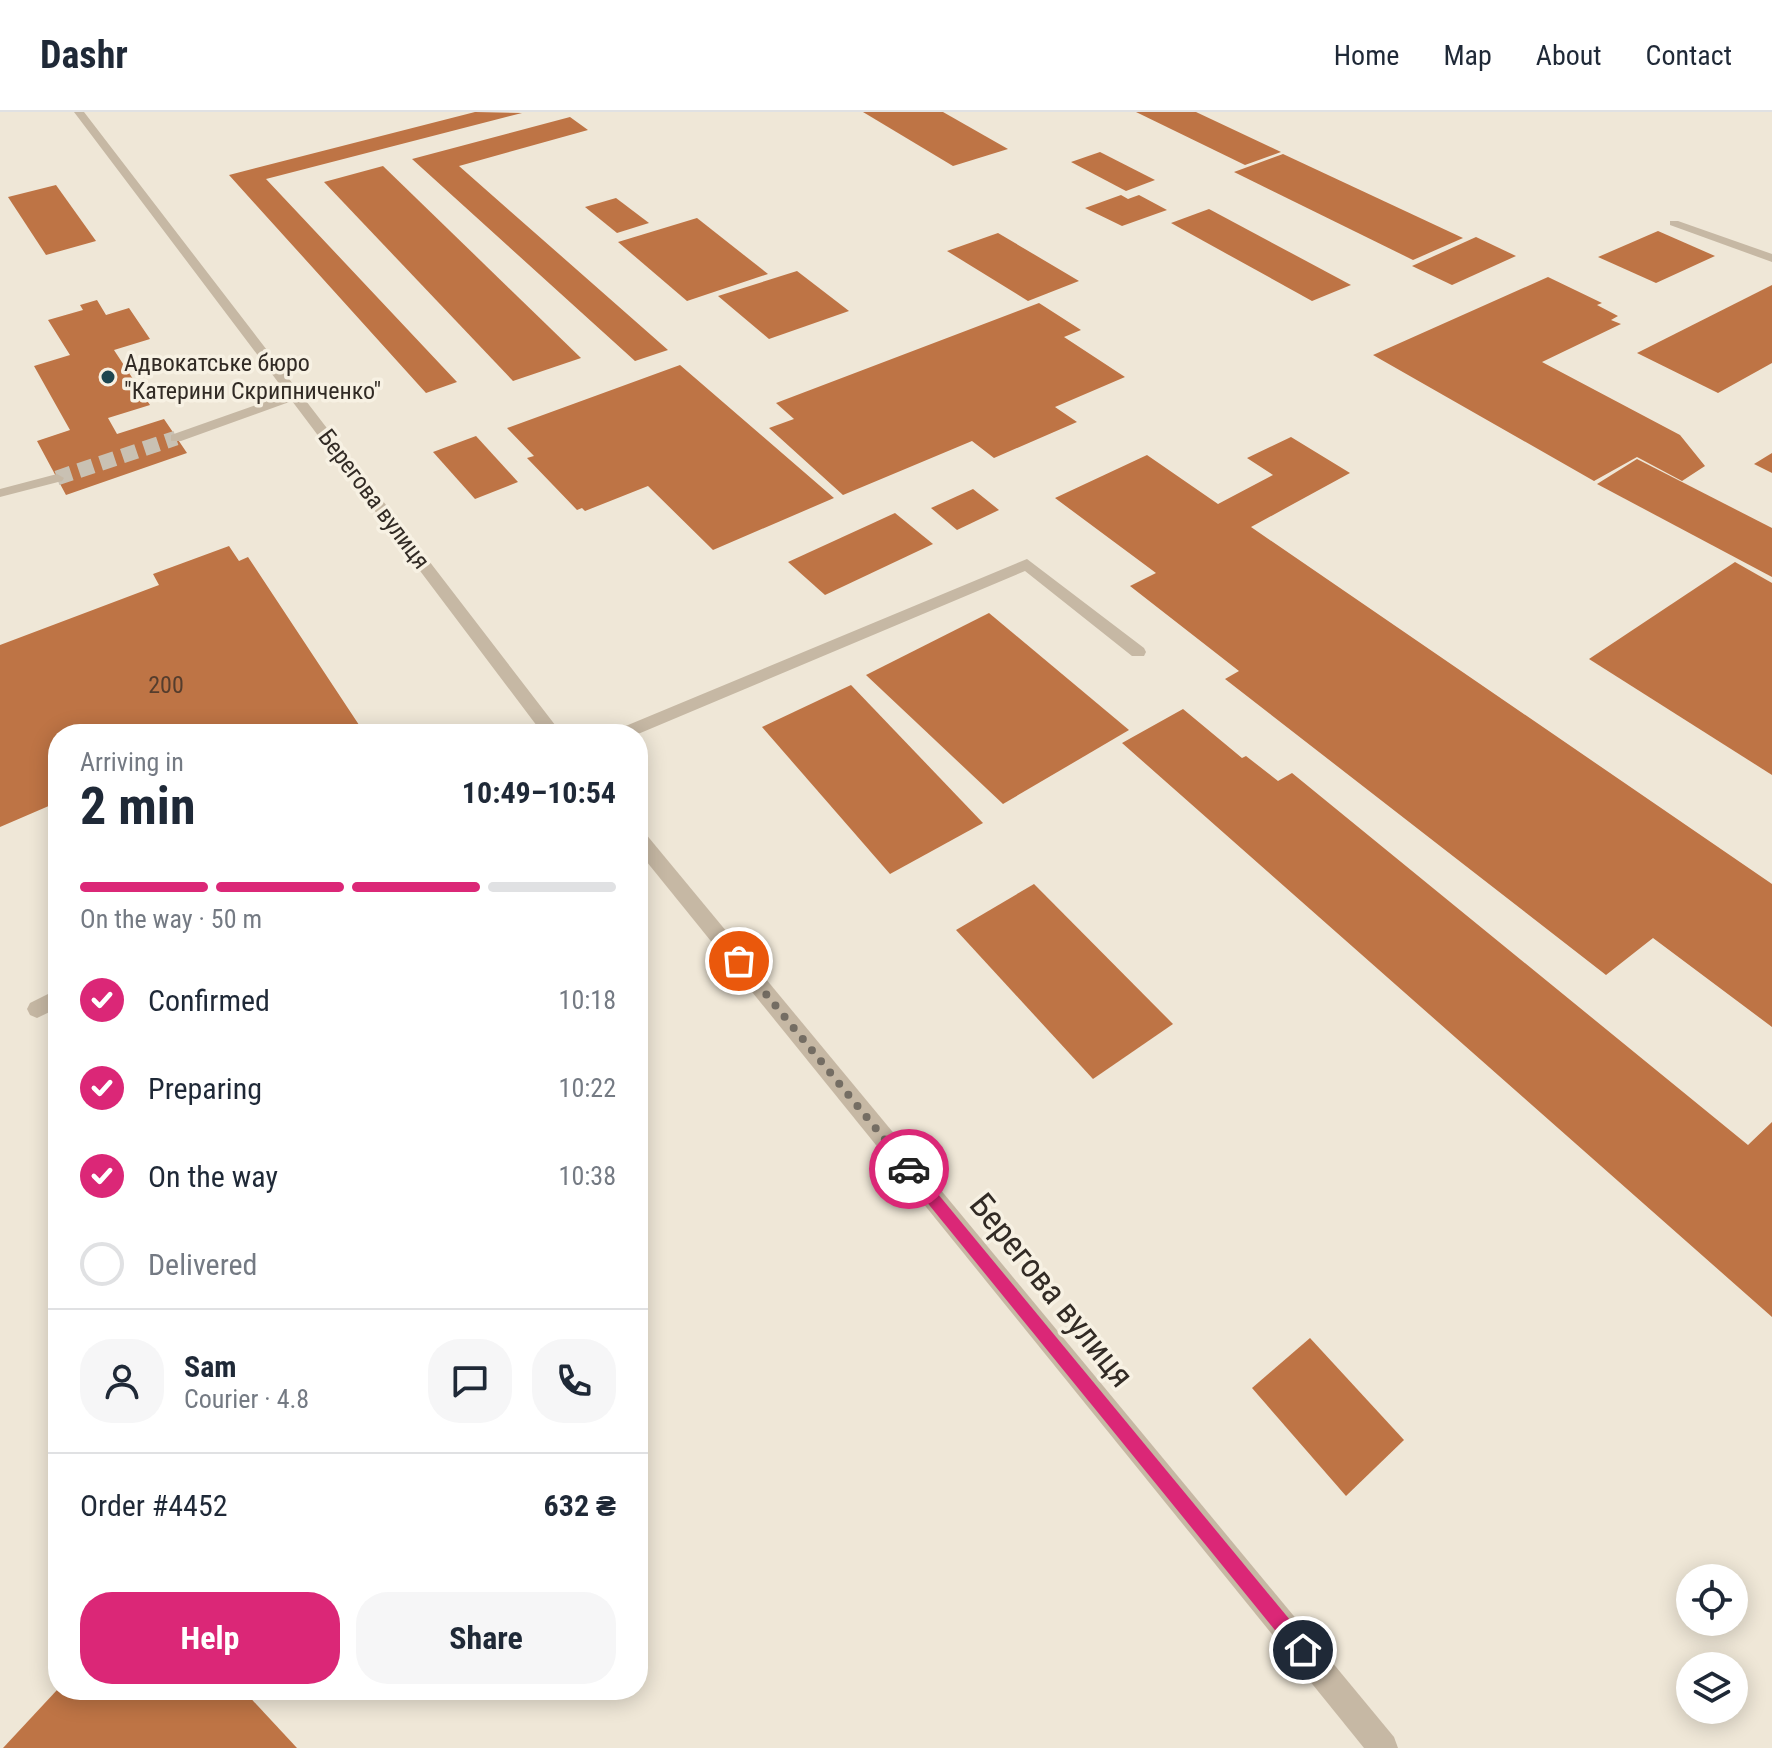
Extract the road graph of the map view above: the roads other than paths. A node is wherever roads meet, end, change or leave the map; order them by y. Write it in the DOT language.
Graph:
graph roads {
  1 [pos="79,112"];
  2 [pos="1674,223"];
  3 [pos="1772,258"];
  4 [pos="295,396"];
  5 [pos="176,438"];
  6 [pos="57,478"];
  7 [pos="0,493"];
  8 [pos="1138,652"];
  9 [pos="545,724"];
  10 [pos="646,724"];
  11 [pos="648,850"];
  12 [pos="48,1003"];
  13 [pos="37,1009"];
  14 [pos="1383,1748"];
  1 -- 4 [label="street, Берегова вулиця"];
  2 -- 3 [label="street"];
  4 -- 5 [label="street"];
  4 -- 9 [label="street, Берегова вулиця"];
  6 -- 7 [label="street"];
  8 -- 10 [label="street"];
  11 -- 14 [label="street, Берегова вулиця"];
  12 -- 13 [label="street"];
}
